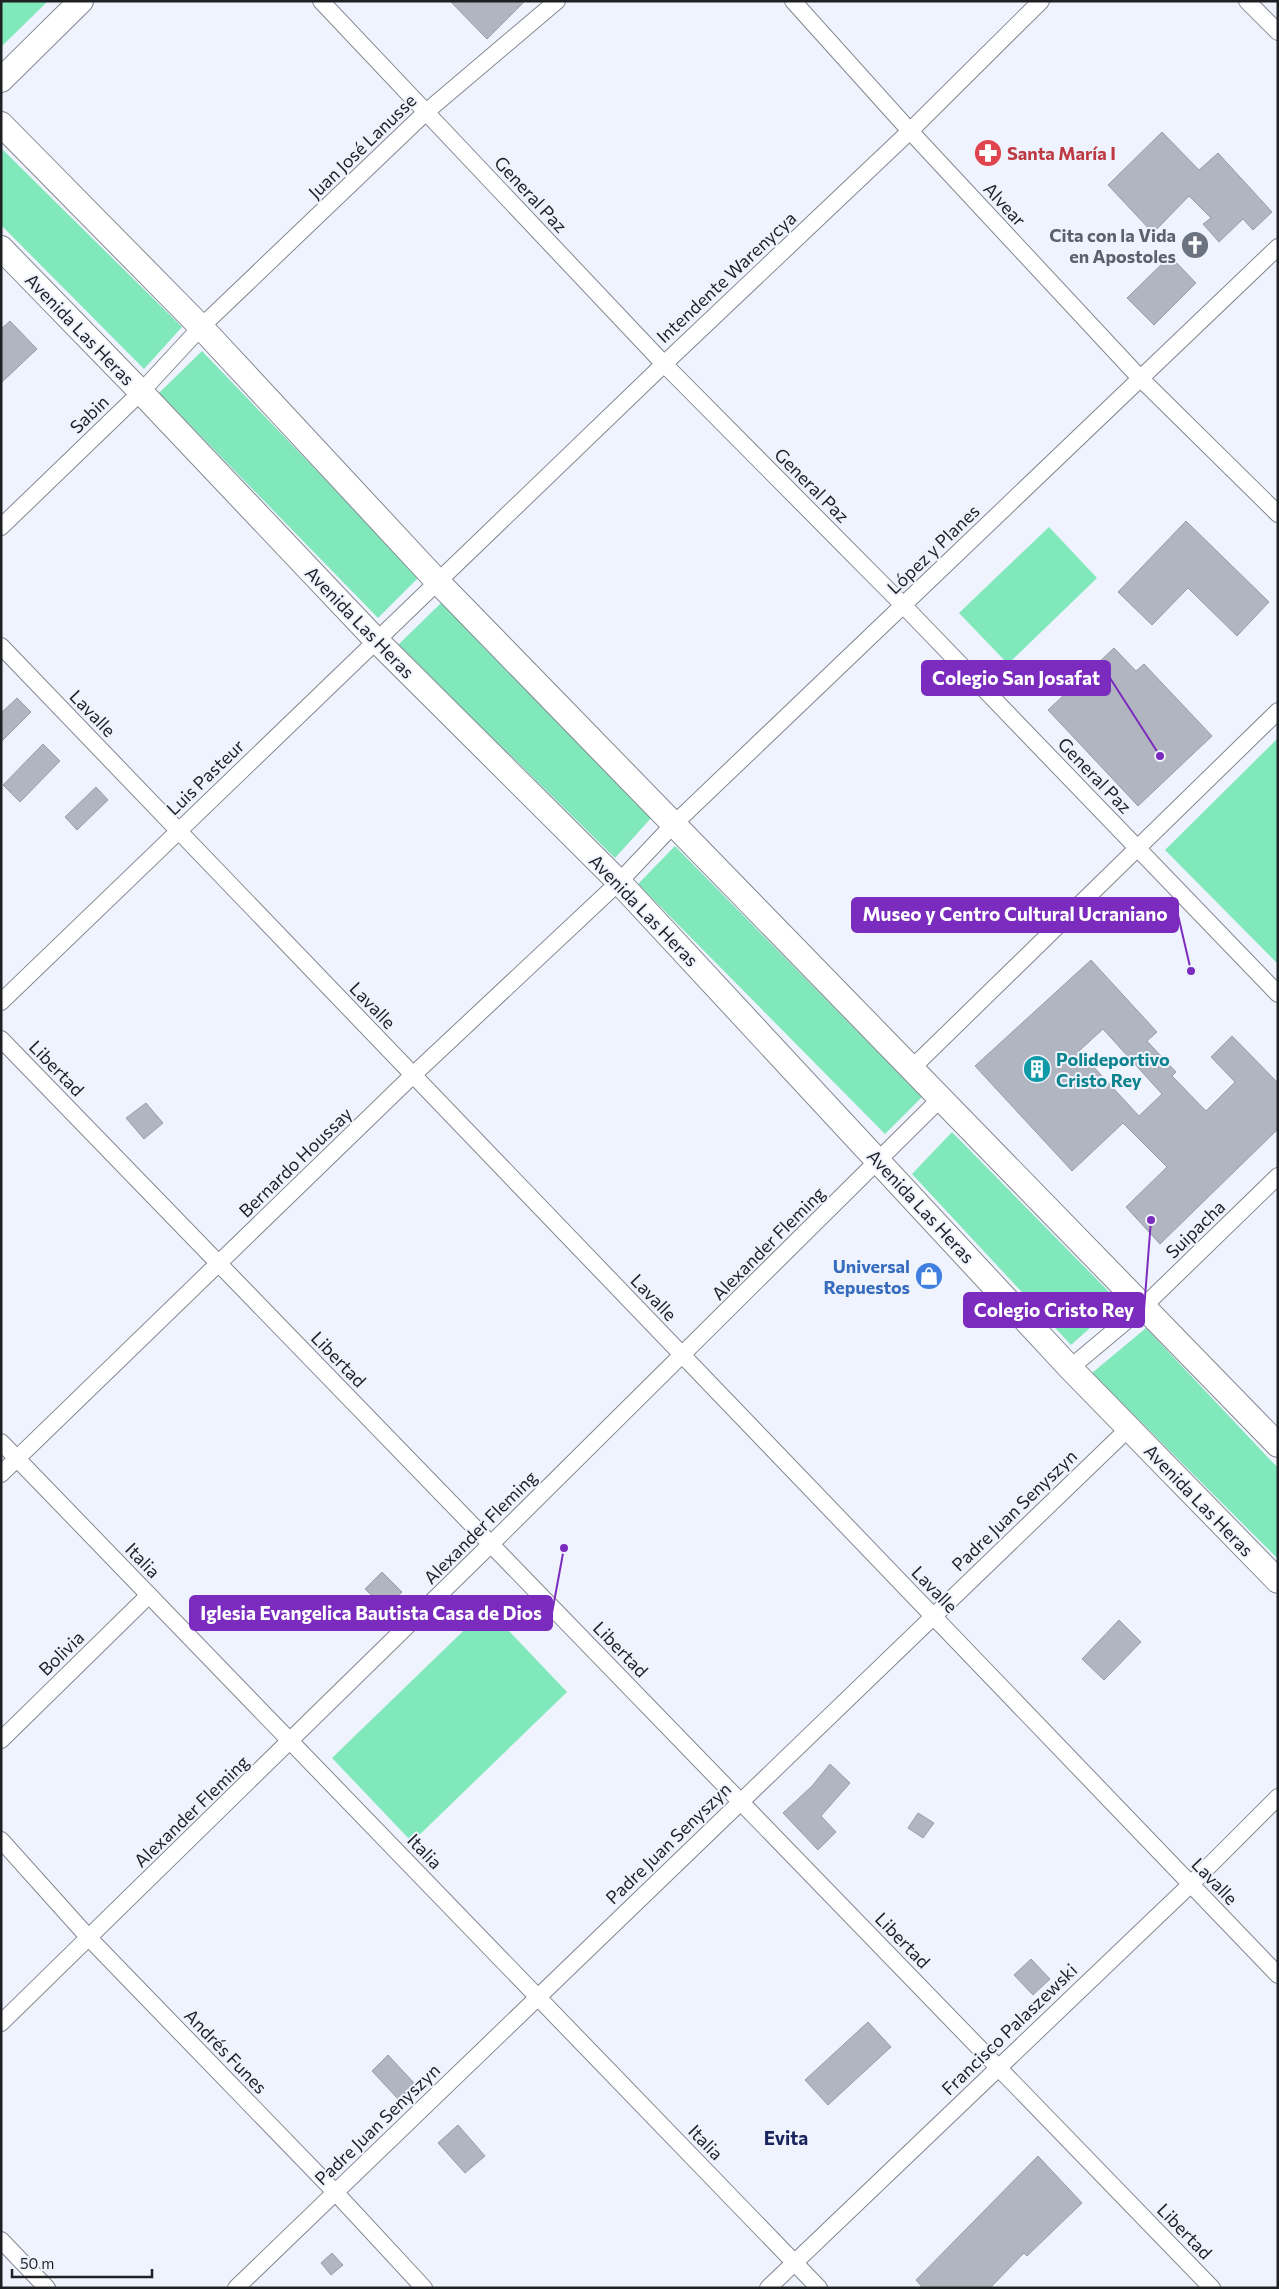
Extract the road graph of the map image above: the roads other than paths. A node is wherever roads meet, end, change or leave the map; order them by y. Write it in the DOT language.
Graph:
graph roads {
  1 [pos="81,1"];
  2 [pos="321,1"];
  3 [pos="557,1"];
  4 [pos="793,1"];
  5 [pos="1041,1"];
  6 [pos="1247,1"];
  7 [pos="1278,32"];
  8 [pos="1,80"];
  9 [pos="426,112"];
  10 [pos="1,124"];
  11 [pos="910,131"];
  12 [pos="1278,247"];
  13 [pos="1,248"];
  14 [pos="201,327"];
  15 [pos="664,364"];
  16 [pos="1140,378"];
  17 [pos="141,392"];
  18 [pos="1278,514"];
  19 [pos="1,527"];
  20 [pos="438,582"];
  21 [pos="903,605"];
  22 [pos="377,641"];
  23 [pos="1,646"];
  24 [pos="1278,711"];
  25 [pos="673,825"];
  26 [pos="178,830"];
  27 [pos="1136,847"];
  28 [pos="619,882"];
  29 [pos="1278,994"];
  30 [pos="1,1002"];
  31 [pos="1,1039"];
  32 [pos="912,1068"];
  33 [pos="413,1075"];
  34 [pos="940,1099"];
  35 [pos="880,1161"];
  36 [pos="1278,1176"];
  37 [pos="219,1264"];
  38 [pos="1144,1306"];
  39 [pos="682,1355"];
  40 [pos="1070,1368"];
  41 [pos="1128,1428"];
  42 [pos="1,1442"];
  43 [pos="1278,1445"];
  44 [pos="17,1459"];
  45 [pos="1,1474"];
  46 [pos="491,1544"];
  47 [pos="1278,1581"];
  48 [pos="149,1595"];
  49 [pos="933,1616"];
  50 [pos="1,1740"];
  51 [pos="290,1741"];
  52 [pos="1278,1797"];
  53 [pos="741,1802"];
  54 [pos="1,1840"];
  55 [pos="1191,1884"];
  56 [pos="89,1938"];
  57 [pos="1278,1975"];
  58 [pos="538,1997"];
  59 [pos="1,2023"];
  60 [pos="998,2067"];
  61 [pos="335,2192"];
  62 [pos="1,2240"];
  63 [pos="794,2262"];
  64 [pos="47,2288"];
  65 [pos="236,2288"];
  66 [pos="424,2288"];
  67 [pos="768,2288"];
  68 [pos="820,2288"];
  69 [pos="1212,2288"];
  1 -- 8 [label="main road"];
  2 -- 9 [label="street, General Paz"];
  3 -- 9 [label="street, Juan José Lanusse"];
  4 -- 11 [label="street, Alvear"];
  5 -- 11 [label="street, Intendente Warenycya"];
  6 -- 7 [label="street"];
  9 -- 14 [label="street, Juan José Lanusse"];
  9 -- 15 [label="street, General Paz"];
  10 -- 14 [label="main road"];
  11 -- 15 [label="street, Intendente Warenycya"];
  11 -- 16 [label="street, Alvear"];
  12 -- 16 [label="street, López y Planes"];
  13 -- 17 [label="main road, Avenida Las Heras"];
  14 -- 17 [label="street, Sabin"];
  14 -- 20 [label="main road"];
  15 -- 20 [label="street, Intendente Warenycya"];
  15 -- 21 [label="street, General Paz"];
  16 -- 18 [label="street, Alvear"];
  16 -- 21 [label="street, López y Planes"];
  17 -- 19 [label="street, Sabin"];
  17 -- 22 [label="main road, Avenida Las Heras"];
  20 -- 22 [label="street, Luis Pasteur"];
  20 -- 25 [label="main road"];
  21 -- 25 [label="street, López y Planes"];
  21 -- 27 [label="street, General Paz"];
  22 -- 26 [label="street, Luis Pasteur"];
  22 -- 28 [label="main road, Avenida Las Heras"];
  23 -- 26 [label="street, Lavalle"];
  24 -- 27 [label="street"];
  25 -- 28 [label="street, López y Planes"];
  25 -- 32 [label="main road"];
  26 -- 30 [label="street, Luis Pasteur"];
  26 -- 33 [label="street, Lavalle"];
  27 -- 29 [label="street, General Paz"];
  27 -- 32 [label="street"];
  28 -- 33 [label="street, Bernardo Houssay"];
  28 -- 35 [label="main road, Avenida Las Heras"];
  31 -- 37 [label="street, Libertad"];
  32 -- 34 [label="main road"];
  33 -- 37 [label="street, Bernardo Houssay"];
  33 -- 39 [label="street, Lavalle"];
  34 -- 35 [label="street, Alexander Fleming"];
  34 -- 38 [label="main road"];
  35 -- 39 [label="street, Alexander Fleming"];
  35 -- 40 [label="main road, Avenida Las Heras"];
  36 -- 38 [label="street, Suipacha"];
  37 -- 44 [label="street, Bernardo Houssay"];
  37 -- 46 [label="street, Libertad"];
  38 -- 40 [label="street, Suipacha"];
  38 -- 43 [label="main road"];
  39 -- 46 [label="street, Alexander Fleming"];
  39 -- 49 [label="street, Lavalle"];
  40 -- 41 [label="main road, Avenida Las Heras"];
  41 -- 47 [label="main road, Avenida Las Heras"];
  41 -- 49 [label="street, Padre Juan Senyszyn"];
  42 -- 44 [label="street, Italia"];
  44 -- 45 [label="street, Bernardo Houssay"];
  44 -- 48 [label="street, Italia"];
  46 -- 51 [label="street, Alexander Fleming"];
  46 -- 53 [label="street, Libertad"];
  48 -- 50 [label="street, Bolivia"];
  48 -- 51 [label="street, Italia"];
  49 -- 53 [label="street, Padre Juan Senyszyn"];
  49 -- 55 [label="street, Lavalle"];
  51 -- 56 [label="street, Alexander Fleming"];
  51 -- 58 [label="street, Italia"];
  52 -- 55 [label="street, Francisco Palaszewski"];
  53 -- 58 [label="street, Padre Juan Senyszyn"];
  53 -- 60 [label="street, Libertad"];
  54 -- 56 [label="street, Andrés Funes"];
  55 -- 57 [label="street, Lavalle"];
  55 -- 60 [label="street, Francisco Palaszewski"];
  56 -- 59 [label="street, Alexander Fleming"];
  56 -- 61 [label="street, Andrés Funes"];
  58 -- 61 [label="street, Padre Juan Senyszyn"];
  58 -- 63 [label="street, Italia"];
  60 -- 63 [label="street, Francisco Palaszewski"];
  60 -- 69 [label="street, Libertad"];
  61 -- 65 [label="street, Padre Juan Senyszyn"];
  61 -- 66 [label="street, Andrés Funes"];
  62 -- 64 [label="street"];
  63 -- 67 [label="street, Francisco Palaszewski"];
  63 -- 68 [label="street, Italia"];
}
